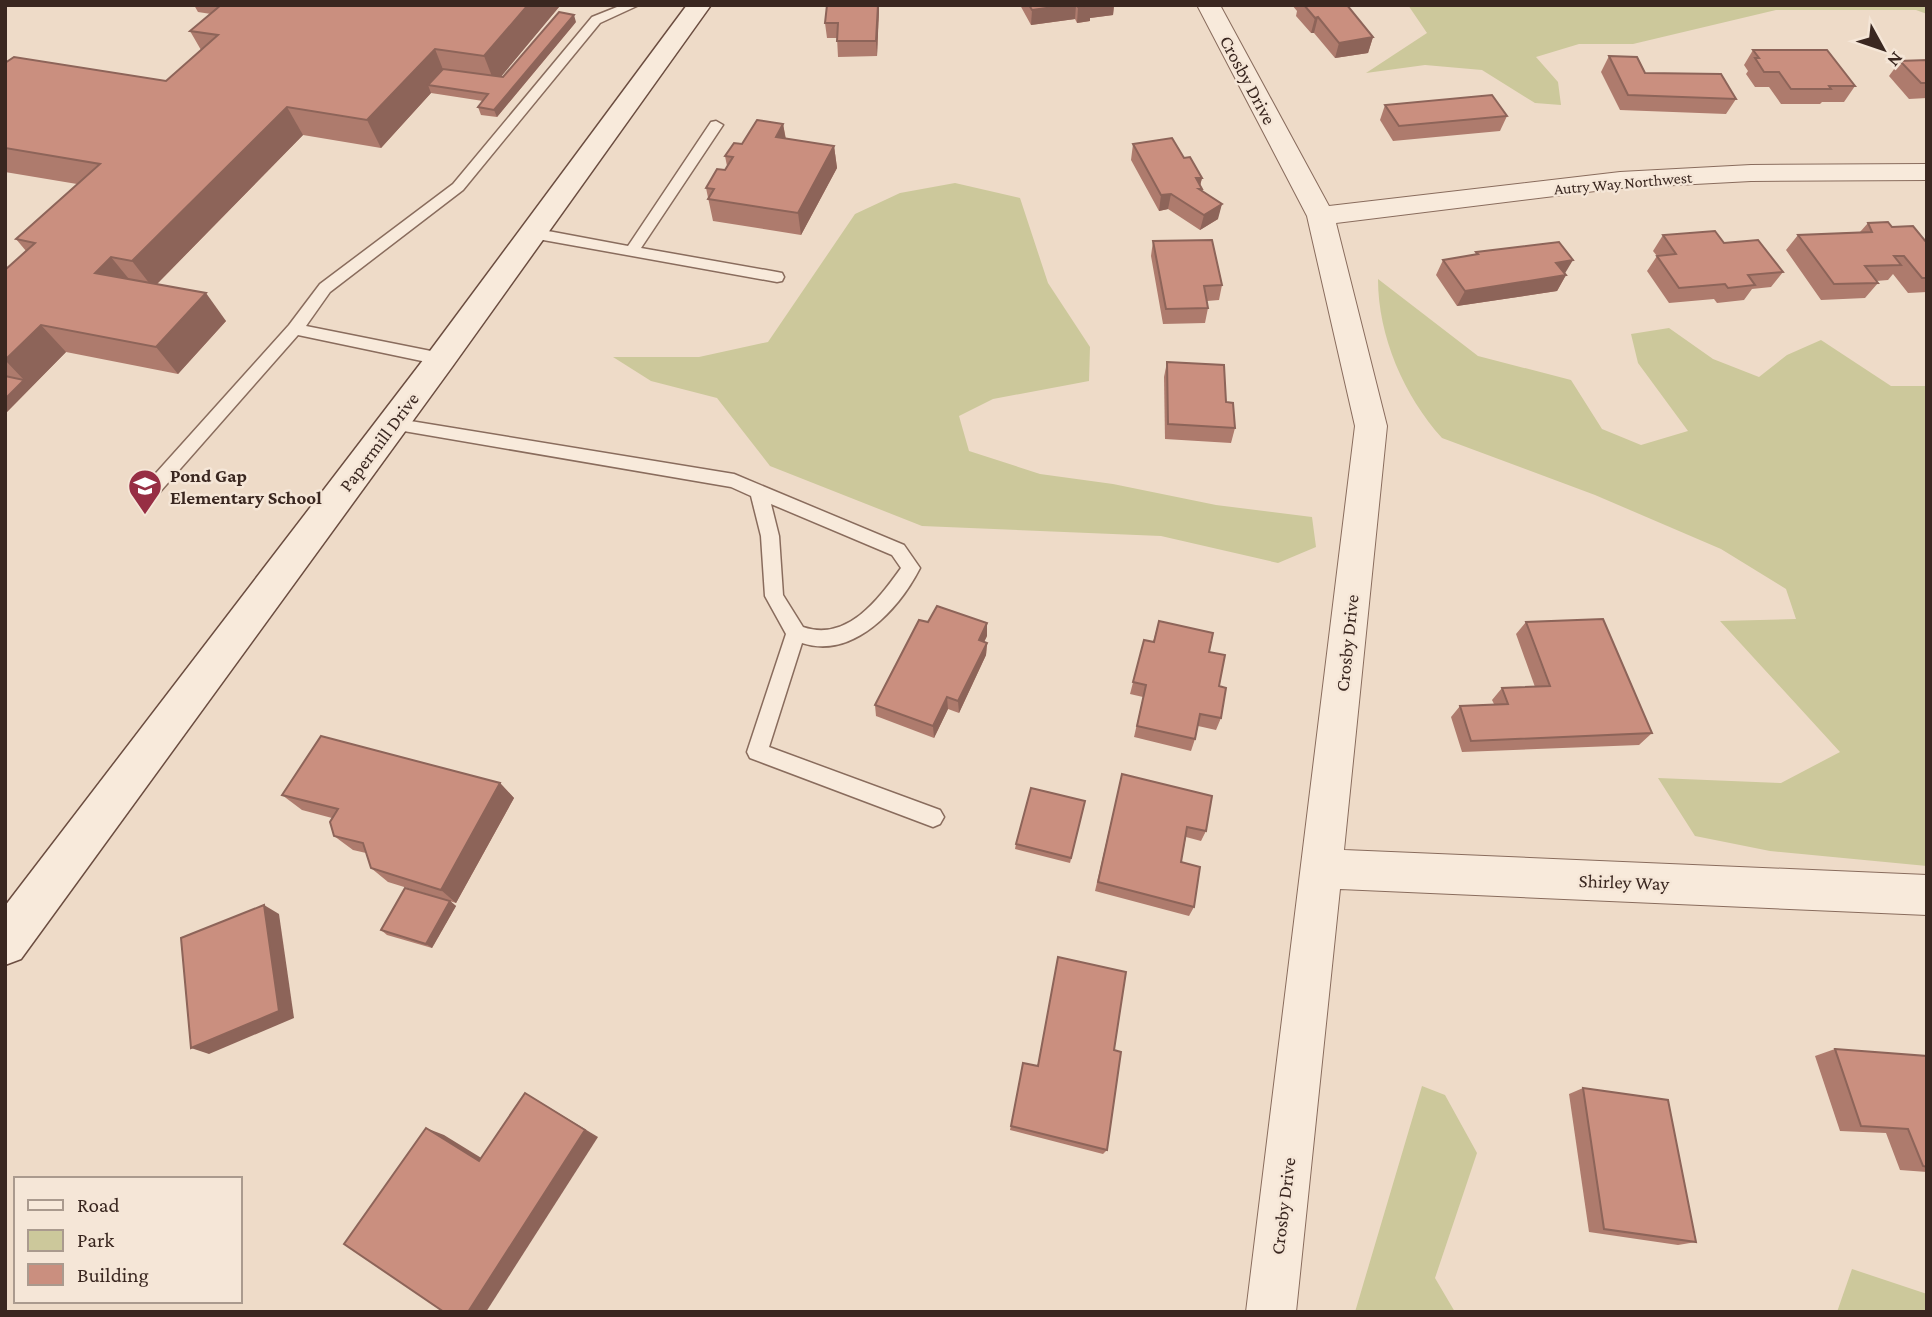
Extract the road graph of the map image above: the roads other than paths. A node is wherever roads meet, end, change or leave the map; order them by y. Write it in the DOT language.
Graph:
graph roads {
  1 [pos="632,5"];
  2 [pos="699,5"];
  3 [pos="1208,5"];
  4 [pos="716,125"];
  5 [pos="1927,172"];
  6 [pos="1321,216"];
  7 [pos="532,233"];
  8 [pos="632,251"];
  9 [pos="777,277"];
  10 [pos="295,329"];
  11 [pos="441,359"];
  12 [pos="392,424"];
  13 [pos="153,488"];
  14 [pos="759,492"];
  15 [pos="796,633"];
  16 [pos="933,817"];
  17 [pos="1322,869"];
  18 [pos="1927,895"];
  19 [pos="5,943"];
  20 [pos="1271,1312"];
  1 -- 10 [label="lane"];
  2 -- 7 [label="main road, Papermill Drive"];
  3 -- 6 [label="street, Crosby Drive"];
  4 -- 8 [label="lane"];
  5 -- 6 [label="street, Autry Way Northwest"];
  6 -- 17 [label="street, Crosby Drive"];
  7 -- 8 [label="lane"];
  7 -- 11 [label="main road, Papermill Drive"];
  8 -- 9 [label="lane"];
  10 -- 11 [label="lane"];
  10 -- 13 [label="lane"];
  11 -- 12 [label="main road, Papermill Drive"];
  12 -- 14 [label="lane"];
  12 -- 19 [label="main road, Papermill Drive"];
  14 -- 15 [label="lane"];
  14 -- 15 [label="lane"];
  15 -- 16 [label="lane"];
  17 -- 18 [label="street, Shirley Way"];
  17 -- 20 [label="street, Crosby Drive"];
}
